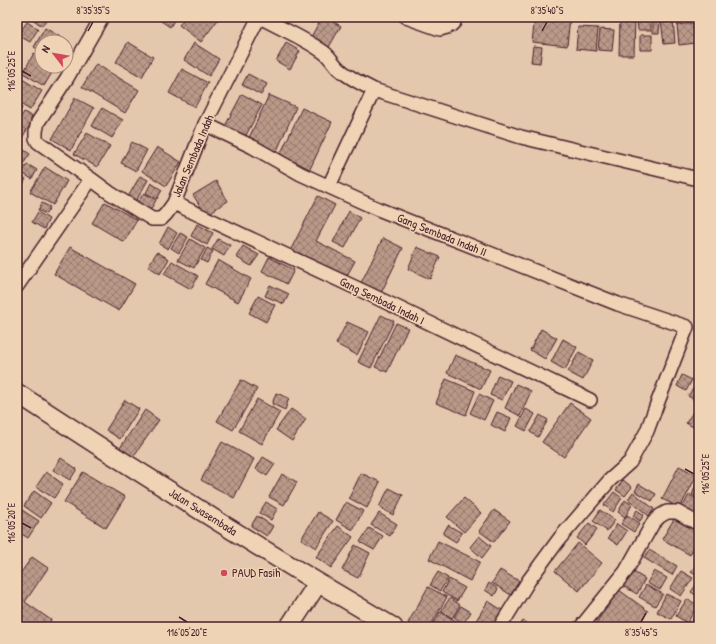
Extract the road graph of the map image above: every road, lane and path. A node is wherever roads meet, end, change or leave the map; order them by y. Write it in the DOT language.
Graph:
graph roads {
  1 [pos="102,17"];
  2 [pos="260,17"];
  3 [pos="456,17"];
  4 [pos="407,18"];
  5 [pos="374,90"];
  6 [pos="205,124"];
  7 [pos="694,178"];
  8 [pos="91,179"];
  9 [pos="329,186"];
  10 [pos="174,203"];
  11 [pos="17,286"];
  12 [pos="17,393"];
  13 [pos="590,400"];
  14 [pos="699,524"];
  15 [pos="318,583"];
  16 [pos="289,627"];
  17 [pos="393,627"];
  18 [pos="500,627"];
  19 [pos="581,627"];
  1 -- 8 [label="street"];
  2 -- 5 [label="street"];
  2 -- 6 [label="street, Jalan Sembada Indah"];
  3 -- 4 [label="street"];
  5 -- 7 [label="street"];
  5 -- 9 [label="street"];
  6 -- 9 [label="street, Gang Sembada Indah II"];
  6 -- 10 [label="street, Jalan Sembada Indah"];
  8 -- 10 [label="street, Jalan Sembada Indah"];
  8 -- 11 [label="street"];
  9 -- 18 [label="street, Gang Sembada Indah II"];
  10 -- 13 [label="street, Gang Sembada Indah I"];
  12 -- 15 [label="street, Jalan Swasembada"];
  14 -- 19 [label="street"];
  15 -- 16 [label="street"];
  15 -- 17 [label="street, Jalan Swasembada"];
}
